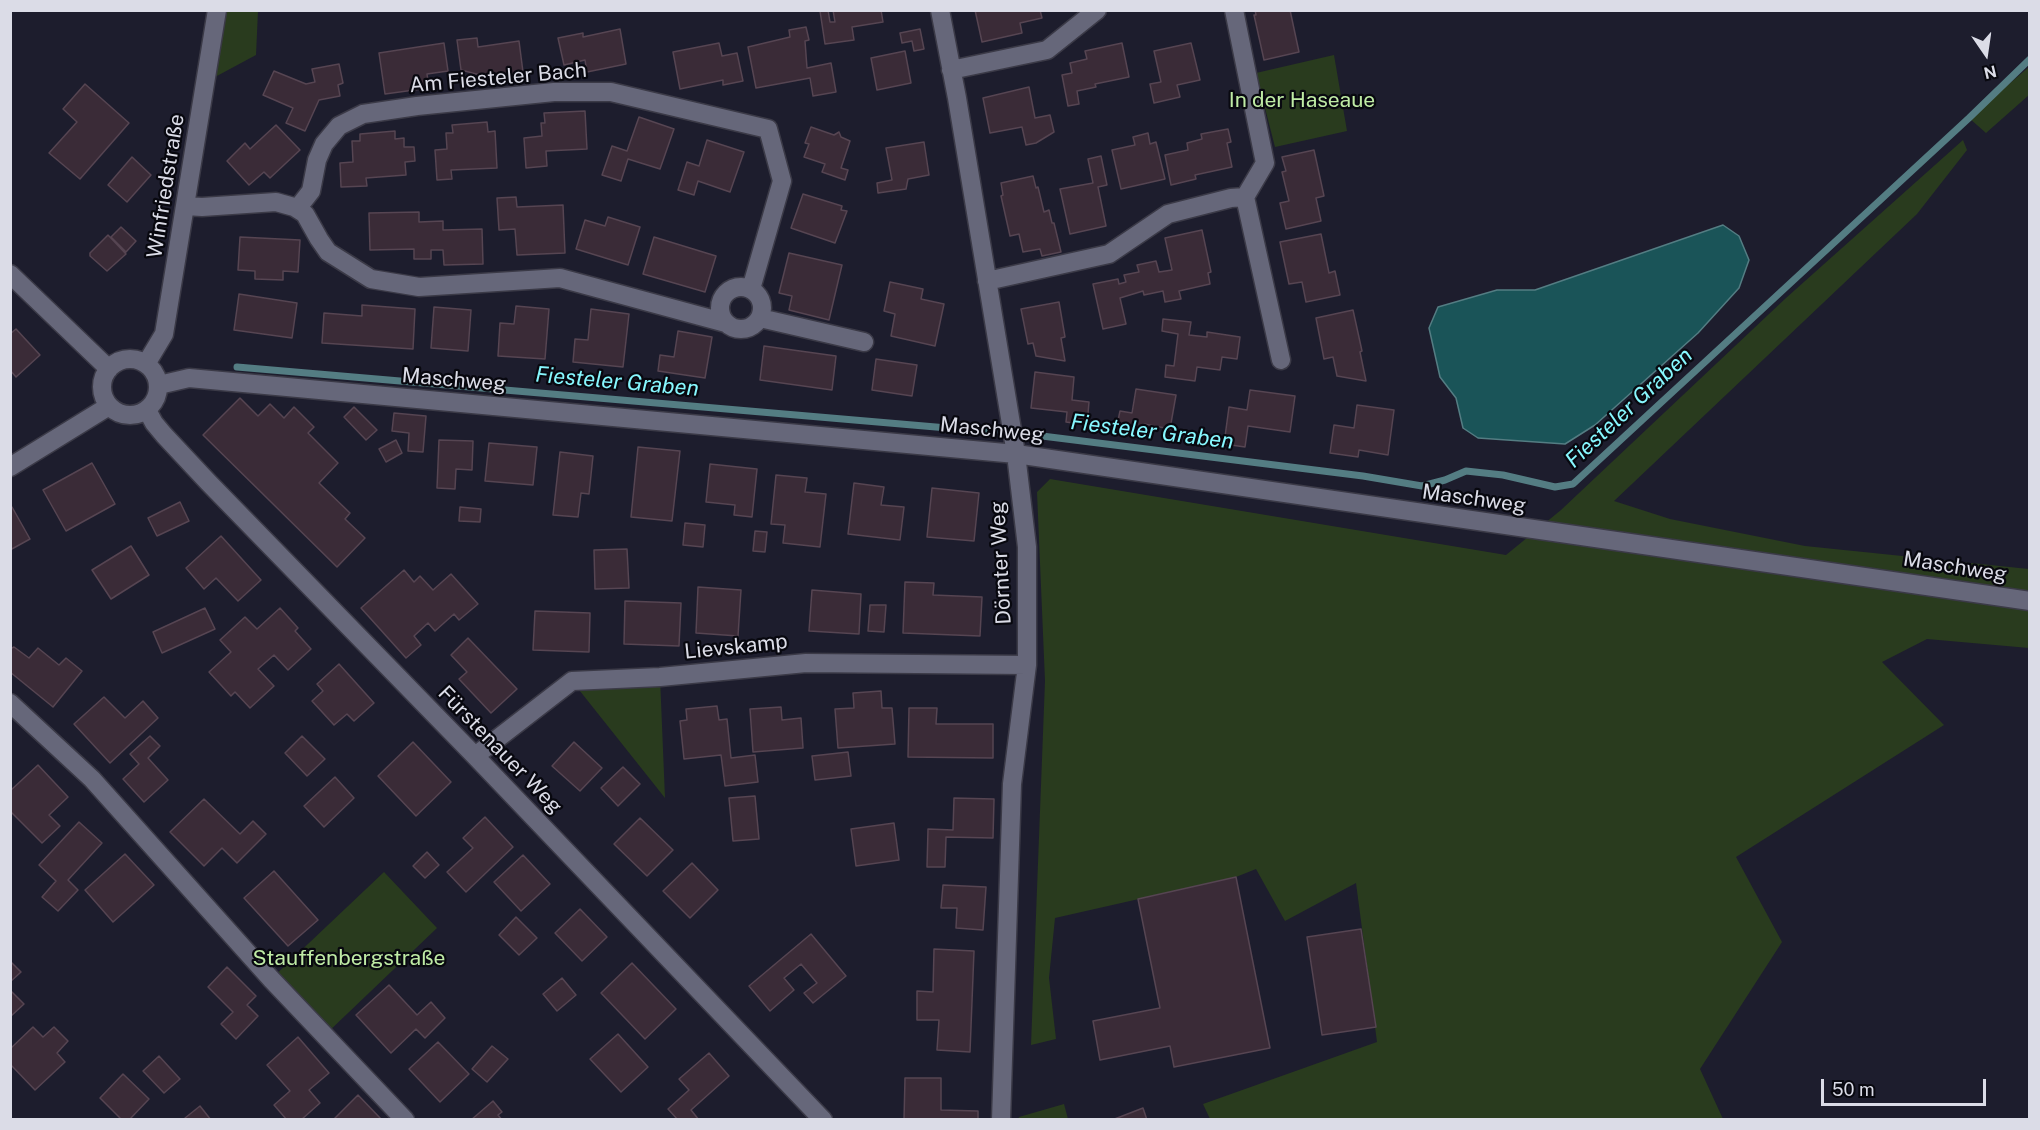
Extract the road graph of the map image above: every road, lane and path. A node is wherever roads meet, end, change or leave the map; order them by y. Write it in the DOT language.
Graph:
graph roads {
  1 [pos="218,10"];
  2 [pos="940,10"];
  3 [pos="1097,10"];
  4 [pos="1234,10"];
  5 [pos="951,70"];
  6 [pos="1245,197"];
  7 [pos="185,206"];
  8 [pos="297,209"];
  9 [pos="10,274"];
  10 [pos="987,281"];
  11 [pos="751,289"];
  12 [pos="760,318"];
  13 [pos="726,323"];
  14 [pos="864,342"];
  15 [pos="1281,360"];
  16 [pos="146,364"];
  17 [pos="109,369"];
  18 [pos="159,385"];
  19 [pos="110,406"];
  20 [pos="147,410"];
  21 [pos="1016,454"];
  22 [pos="10,467"];
  23 [pos="2030,601"];
  24 [pos="1027,665"];
  25 [pos="10,703"];
  26 [pos="475,756"];
  27 [pos="405,1119"];
  28 [pos="823,1119"];
  29 [pos="1001,1119"];
  1 -- 7 [label="street, Winfriedstraße"];
  2 -- 5 [label="street, Dörnter Weg"];
  3 -- 5 [label="street"];
  4 -- 6 [label="street"];
  5 -- 10 [label="street, Dörnter Weg"];
  6 -- 10 [label="street"];
  6 -- 15 [label="street"];
  7 -- 8 [label="street"];
  7 -- 16 [label="street, Winfriedstraße"];
  8 -- 11 [label="street, Am Fiesteler Bach"];
  8 -- 13 [label="street"];
  9 -- 17 [label="street"];
  10 -- 21 [label="street, Dörnter Weg"];
  11 -- 12 [label="street"];
  11 -- 13 [label="street"];
  12 -- 13 [label="street"];
  12 -- 14 [label="street"];
  16 -- 17 [label="street"];
  16 -- 18 [label="street"];
  17 -- 19 [label="street"];
  18 -- 20 [label="street"];
  18 -- 21 [label="street, Maschweg"];
  19 -- 20 [label="street"];
  19 -- 22 [label="street"];
  20 -- 26 [label="street, Fürstenauer Weg"];
  21 -- 23 [label="street, Maschweg"];
  21 -- 24 [label="street, Dörnter Weg"];
  24 -- 26 [label="street, Lievskamp"];
  24 -- 29 [label="street, Dörnter Weg"];
  25 -- 27 [label="street"];
  26 -- 28 [label="street, Fürstenauer Weg"];
}
